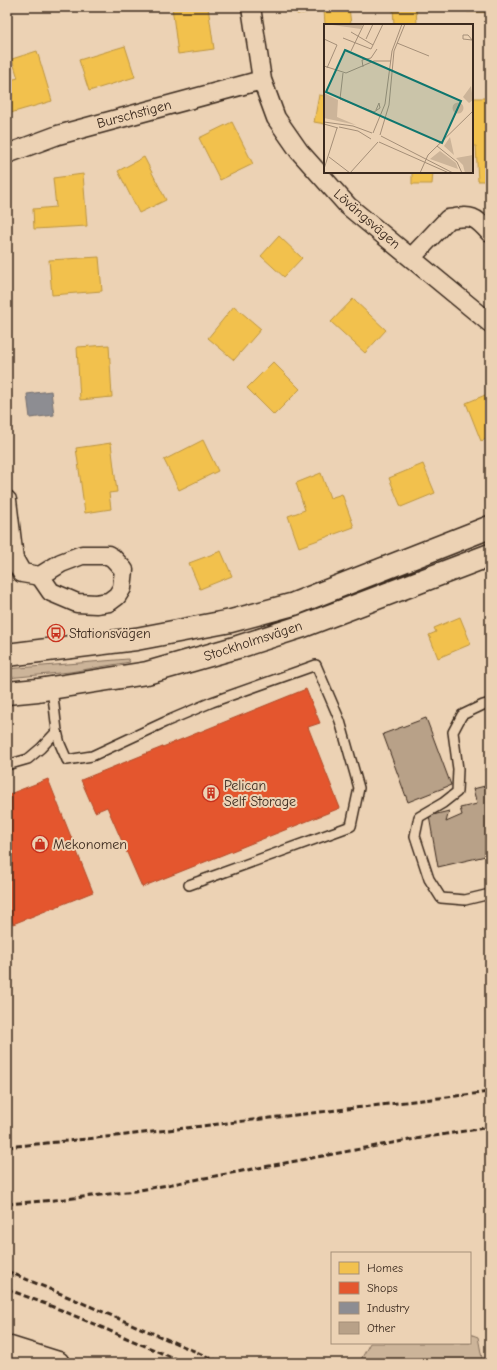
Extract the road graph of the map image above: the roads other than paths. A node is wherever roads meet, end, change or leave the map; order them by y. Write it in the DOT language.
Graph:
graph roads {
  1 [pos="252,7"];
  2 [pos="262,80"];
  3 [pos="7,154"];
  4 [pos="490,233"];
  5 [pos="411,258"];
  6 [pos="490,323"];
  7 [pos="7,500"];
  8 [pos="490,527"];
  9 [pos="490,556"];
  10 [pos="40,576"];
  11 [pos="7,655"];
  12 [pos="52,688"];
  13 [pos="7,693"];
  14 [pos="490,703"];
  15 [pos="57,731"];
  16 [pos="7,765"];
  17 [pos="189,885"];
  18 [pos="490,894"];
  19 [pos="7,1347"];
  20 [pos="58,1363"];
  1 -- 2 [label="street, Lövängsvägen"];
  2 -- 3 [label="street, Burschstigen"];
  2 -- 5 [label="street, Lövängsvägen"];
  4 -- 5 [label="street, Lövängsvägen"];
  5 -- 6 [label="street, Lövängsvägen"];
  7 -- 10 [label="street"];
  8 -- 11 [label="main road, Stockholmsvägen"];
  9 -- 12 [label="main road, Stockholmsvägen"];
  12 -- 13 [label="main road, Stockholmsvägen"];
  12 -- 15 [label="lane"];
  14 -- 18 [label="lane"];
  15 -- 16 [label="lane"];
  15 -- 17 [label="lane"];
  19 -- 20 [label="main road"];
}
